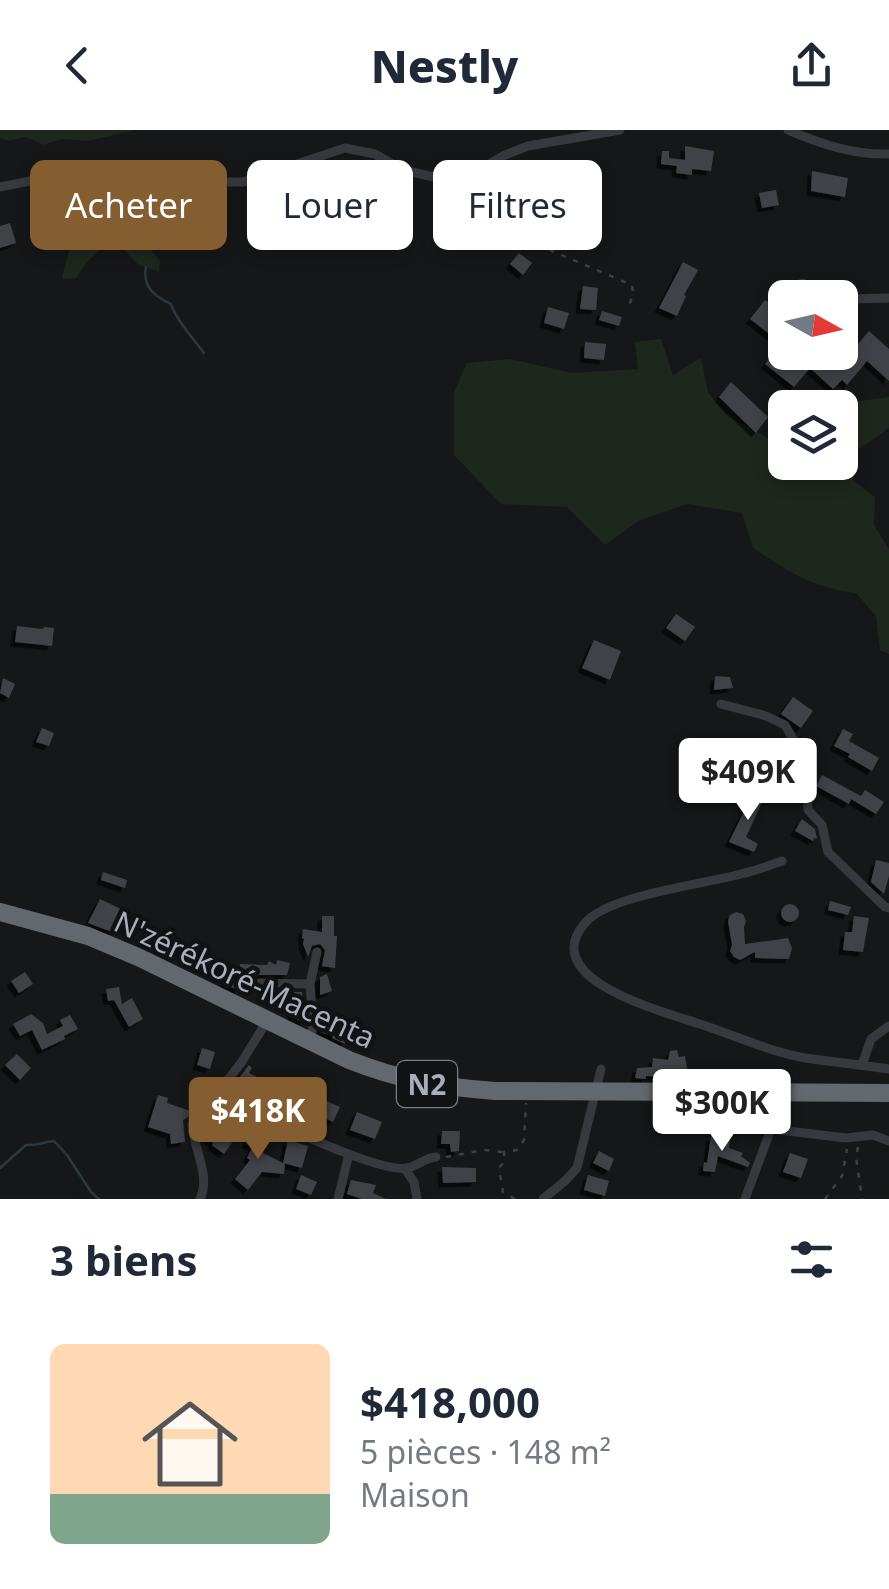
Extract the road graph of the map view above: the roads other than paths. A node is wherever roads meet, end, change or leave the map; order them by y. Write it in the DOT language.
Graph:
graph roads {
  1 [pos="620,130"];
  2 [pos="788,130"];
  3 [pos="889,154"];
  4 [pos="0,187"];
  5 [pos="889,298"];
  6 [pos="858,299"];
  7 [pos="721,704"];
  8 [pos="782,861"];
  9 [pos="889,908"];
  10 [pos="0,912"];
  11 [pos="317,952"];
  12 [pos="259,982"];
  13 [pos="310,984"];
  14 [pos="266,1021"];
  15 [pos="889,1026"];
  16 [pos="310,1042"];
  17 [pos="862,1065"];
  18 [pos="602,1069"];
  19 [pos="889,1069"];
  20 [pos="596,1092"];
  21 [pos="767,1092"];
  22 [pos="889,1093"];
  23 [pos="217,1094"];
  24 [pos="772,1129"];
  25 [pos="889,1141"];
  26 [pos="350,1154"];
  27 [pos="436,1157"];
  28 [pos="406,1169"];
  29 [pos="200,1199"];
  30 [pos="338,1199"];
  31 [pos="418,1199"];
  32 [pos="544,1199"];
  33 [pos="745,1199"];
  1 -- 4 [label="street"];
  2 -- 3 [label="street"];
  5 -- 6 [label="street"];
  7 -- 9 [label="street"];
  8 -- 17 [label="street"];
  10 -- 14 [label="highway, N'zérékoré-Macenta / N2"];
  11 -- 13 [label="street"];
  12 -- 13 [label="street"];
  13 -- 16 [label="street"];
  14 -- 16 [label="highway, N'zérékoré-Macenta / N2"];
  14 -- 23 [label="street"];
  15 -- 17 [label="street"];
  16 -- 20 [label="highway, N'zérékoré-Macenta / N2"];
  17 -- 19 [label="street"];
  18 -- 20 [label="street"];
  20 -- 21 [label="highway, N'zérékoré-Macenta / N2"];
  20 -- 32 [label="street"];
  21 -- 22 [label="highway, N'zérékoré-Macenta / N2"];
  21 -- 24 [label="street"];
  23 -- 26 [label="street"];
  23 -- 29 [label="street"];
  24 -- 25 [label="street"];
  24 -- 33 [label="street"];
  26 -- 28 [label="street"];
  26 -- 30 [label="street"];
  27 -- 28 [label="street"];
  28 -- 31 [label="street"];
}
